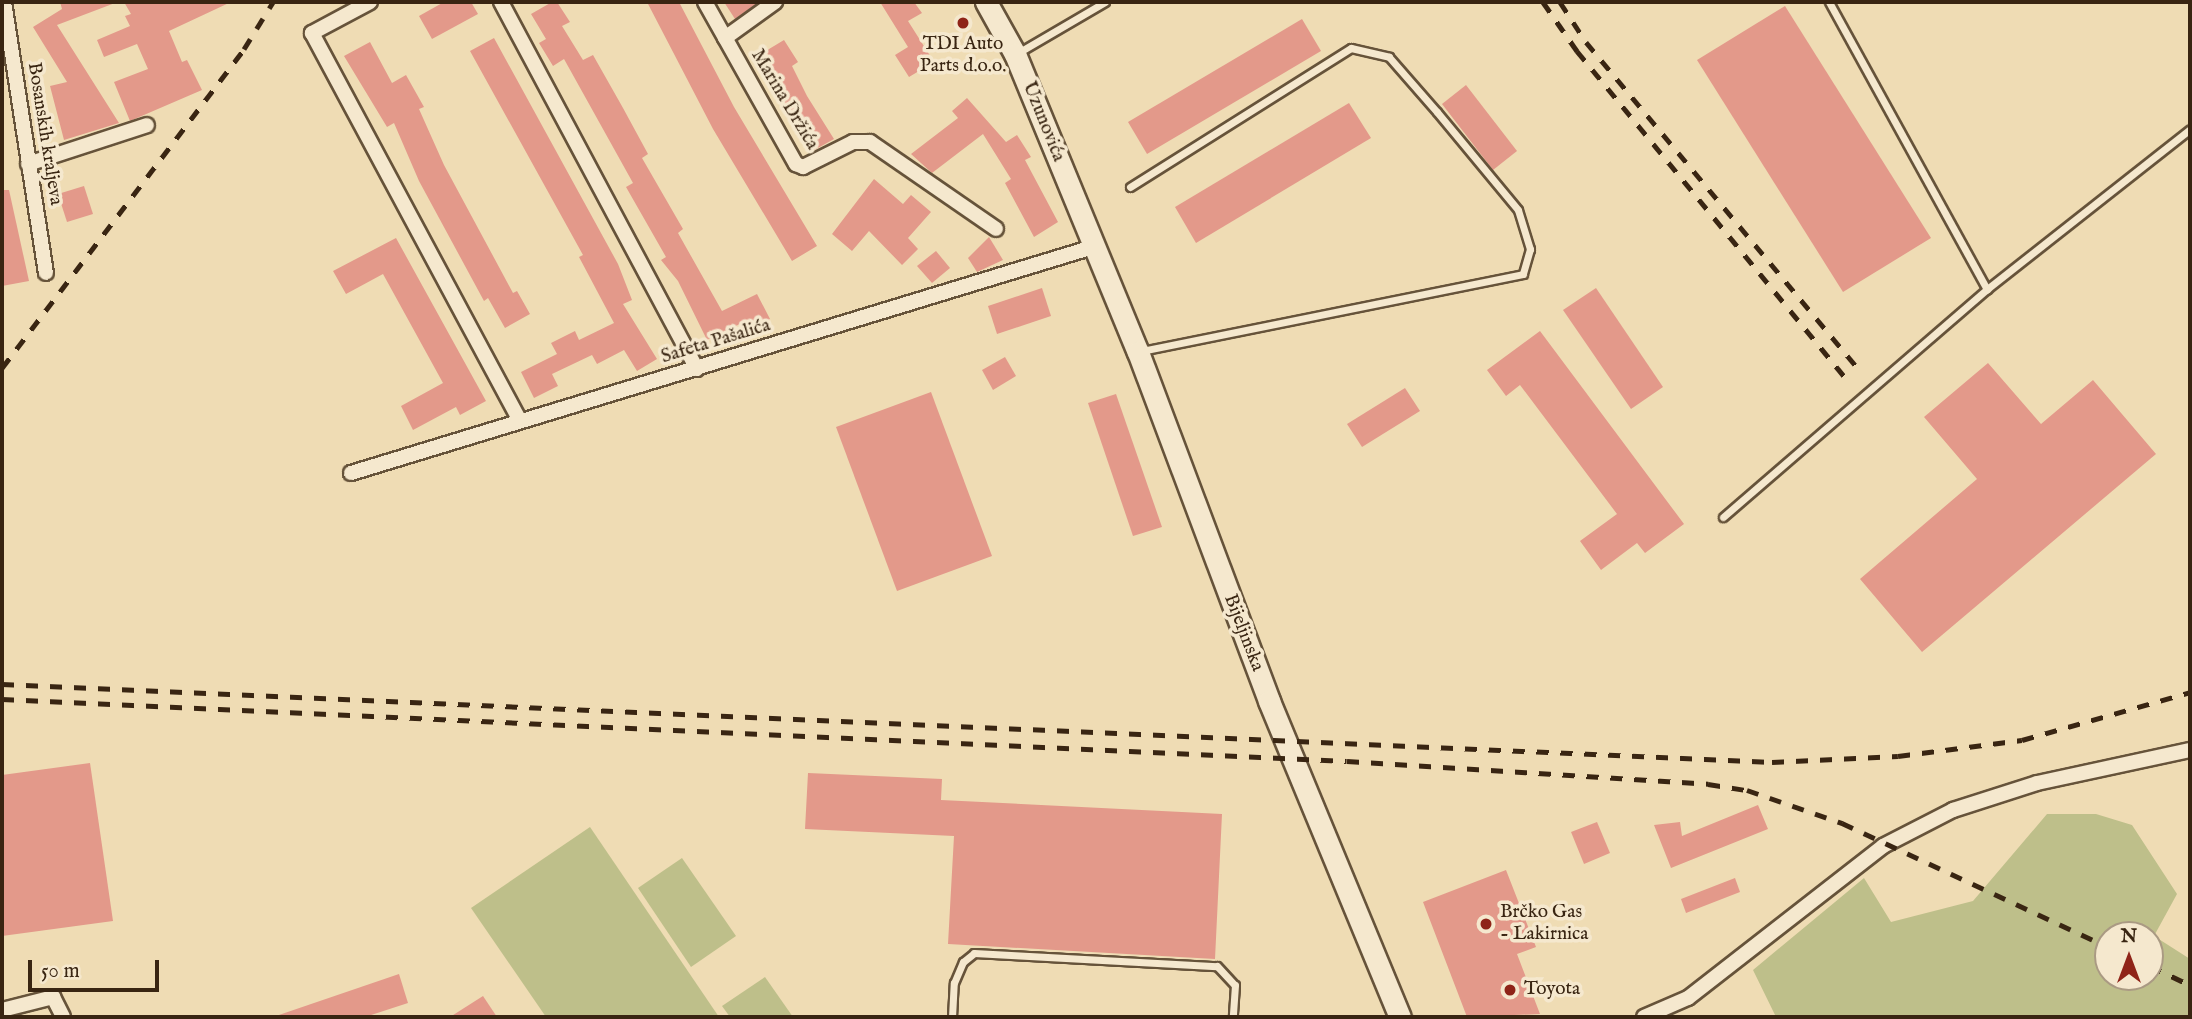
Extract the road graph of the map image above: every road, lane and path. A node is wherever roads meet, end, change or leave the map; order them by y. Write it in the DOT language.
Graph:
graph roads {
  1 [pos="4,2"];
  2 [pos="370,2"];
  3 [pos="501,2"];
  4 [pos="705,2"];
  5 [pos="775,2"];
  6 [pos="986,2"];
  7 [pos="1105,2"];
  8 [pos="1829,2"];
  9 [pos="725,38"];
  10 [pos="1015,54"];
  11 [pos="147,125"];
  12 [pos="2190,129"];
  13 [pos="28,164"];
  14 [pos="1130,187"];
  15 [pos="996,229"];
  16 [pos="1093,247"];
  17 [pos="46,273"];
  18 [pos="1987,289"];
  19 [pos="1138,352"];
  20 [pos="697,369"];
  21 [pos="520,421"];
  22 [pos="351,473"];
  23 [pos="1723,517"];
  24 [pos="2190,750"];
  25 [pos="2,1010"];
  26 [pos="63,1017"];
  27 [pos="953,1017"];
  28 [pos="1233,1017"];
  29 [pos="1400,1017"];
  30 [pos="1644,1017"];
  1 -- 13 [label="street, Bosanskih kraljeva"];
  2 -- 21 [label="street"];
  3 -- 20 [label="street"];
  4 -- 9 [label="street, Marina Držića"];
  5 -- 9 [label="street"];
  6 -- 10 [label="main road, Uzunovića"];
  7 -- 10 [label="lane"];
  8 -- 18 [label="lane"];
  9 -- 15 [label="street, Marina Držića"];
  10 -- 16 [label="main road, Uzunovića"];
  11 -- 13 [label="street"];
  12 -- 18 [label="lane"];
  13 -- 17 [label="street, Bosanskih kraljeva"];
  14 -- 19 [label="lane"];
  16 -- 19 [label="main road, Bijeljinska"];
  16 -- 20 [label="street, Safeta Pašalića"];
  18 -- 23 [label="lane"];
  19 -- 29 [label="main road, Bijeljinska"];
  20 -- 21 [label="street, Safeta Pašalića"];
  21 -- 22 [label="street, Safeta Pašalića"];
  24 -- 30 [label="street"];
  25 -- 26 [label="street"];
  27 -- 28 [label="lane"];
}
